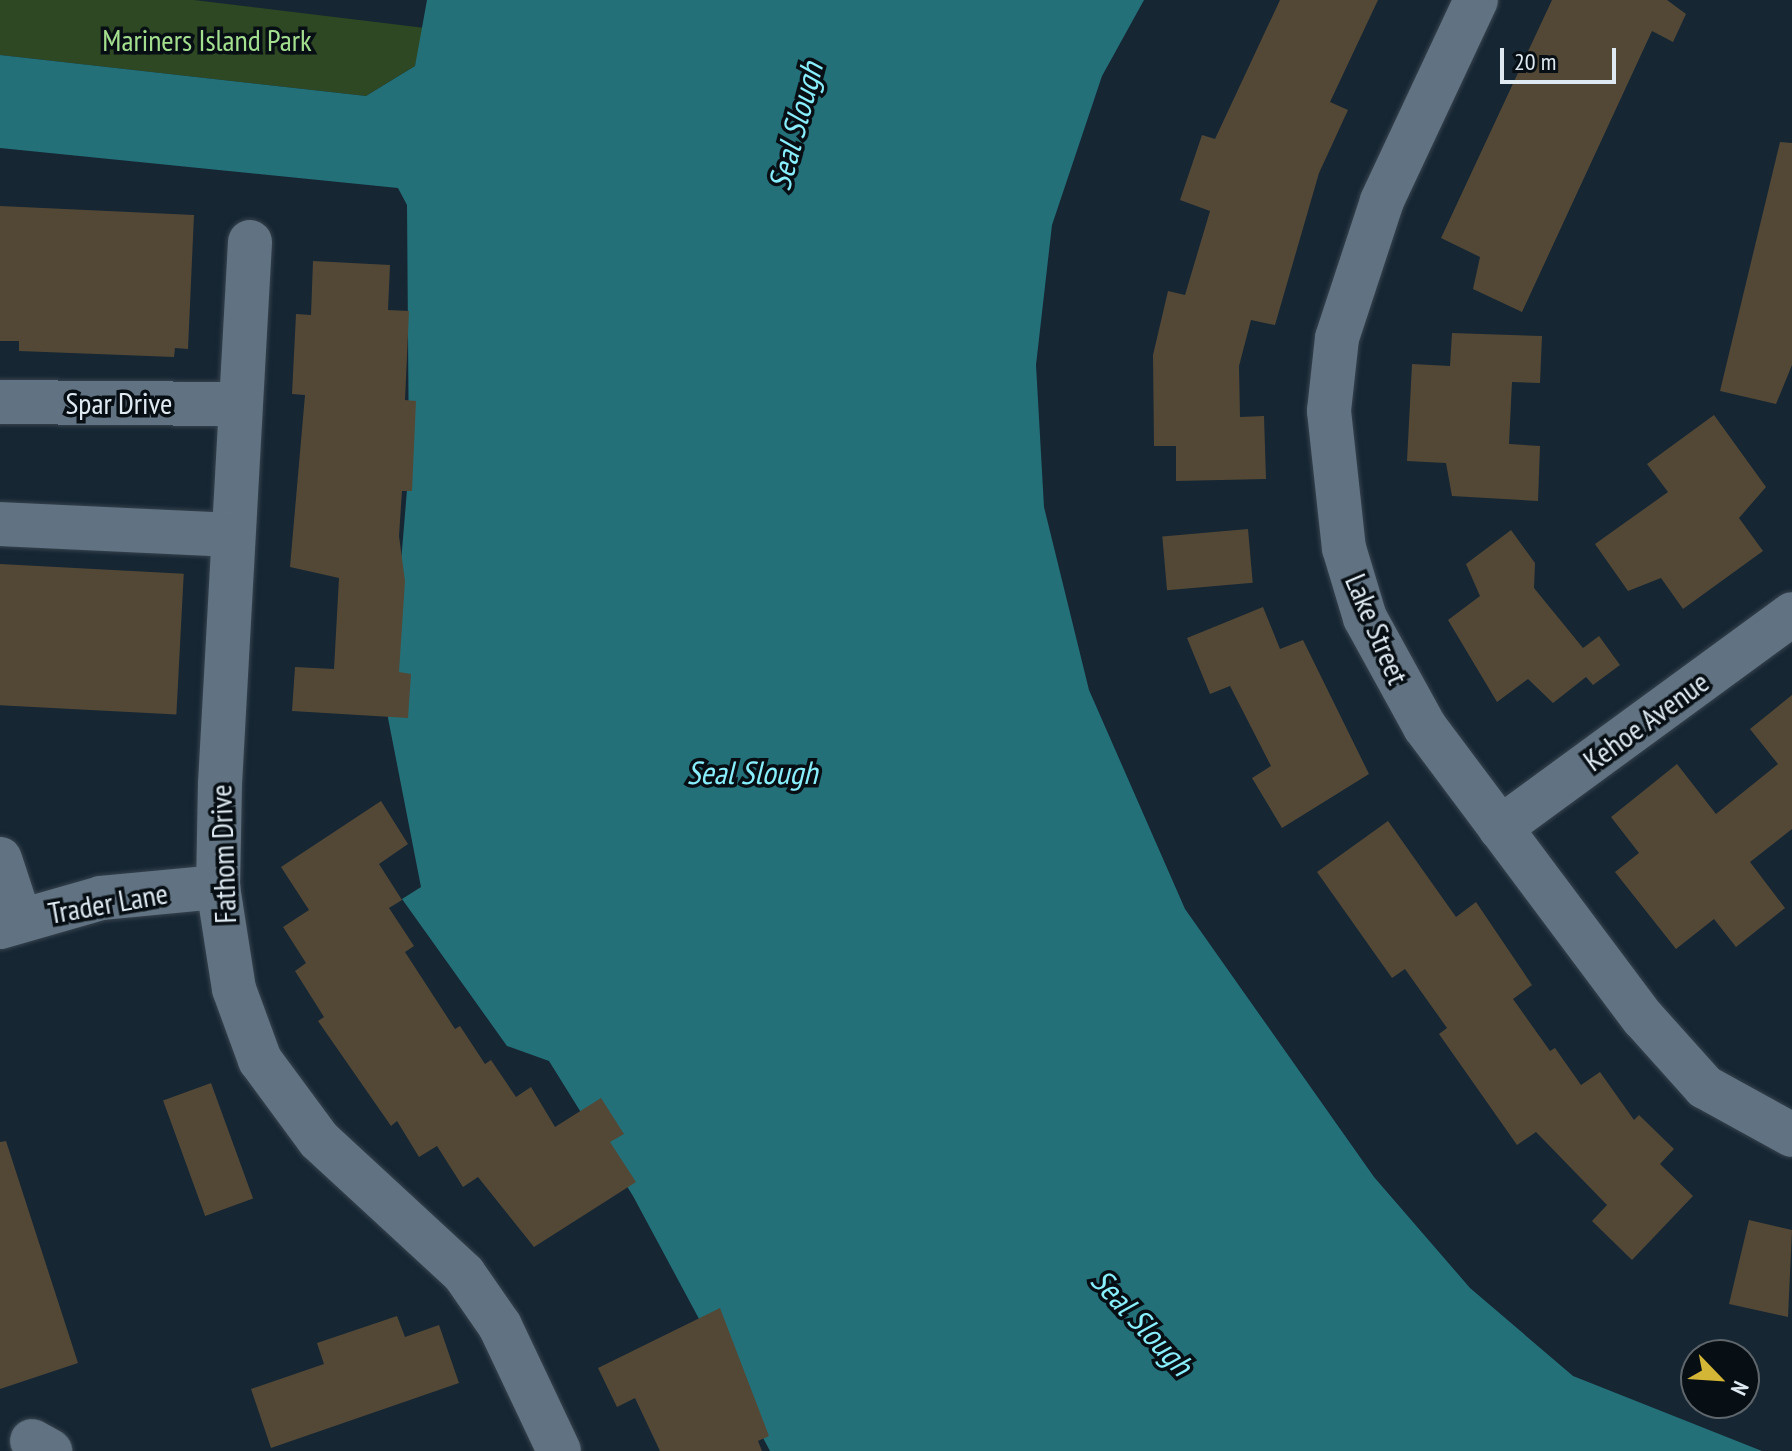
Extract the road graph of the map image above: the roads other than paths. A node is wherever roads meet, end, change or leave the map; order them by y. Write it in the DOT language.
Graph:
graph roads {
  1 [pos="1476,0"];
  2 [pos="250,242"];
  3 [pos="0,402"];
  4 [pos="239,404"];
  5 [pos="0,524"];
  6 [pos="232,535"];
  7 [pos="1792,614"];
  8 [pos="1500,828"];
  9 [pos="0,859"];
  10 [pos="218,887"];
  11 [pos="10,923"];
  12 [pos="1792,1135"];
  13 [pos="559,1451"];
  1 -- 8 [label="street, Lake Street"];
  2 -- 4 [label="street, Fathom Drive"];
  3 -- 4 [label="street, Spar Drive"];
  4 -- 6 [label="street, Fathom Drive"];
  5 -- 6 [label="street"];
  6 -- 10 [label="street, Fathom Drive"];
  7 -- 8 [label="street, Kehoe Avenue"];
  8 -- 12 [label="street, Lake Street"];
  9 -- 11 [label="street"];
  10 -- 11 [label="street, Trader Lane"];
  10 -- 13 [label="street, Fathom Drive"];
}
